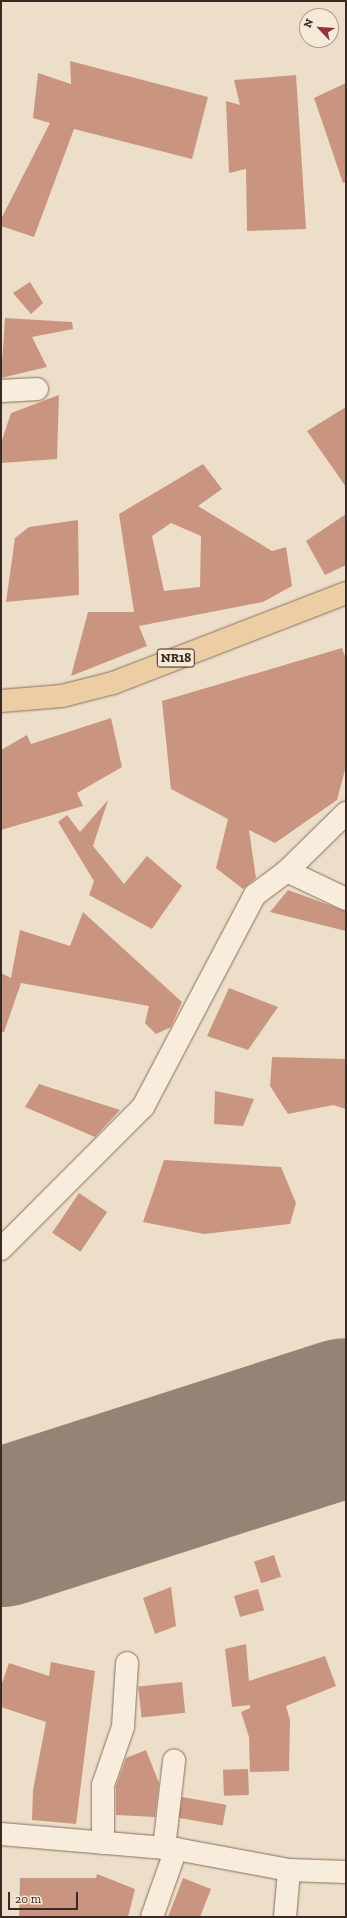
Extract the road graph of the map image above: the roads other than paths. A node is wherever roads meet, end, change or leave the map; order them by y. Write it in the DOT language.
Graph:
graph roads {
  1 [pos="37,389"];
  2 [pos="1,392"];
  3 [pos="346,593"];
  4 [pos="1,701"];
  5 [pos="346,813"];
  6 [pos="287,871"];
  7 [pos="346,899"];
  8 [pos="1,1249"];
  9 [pos="127,1663"];
  10 [pos="174,1761"];
  11 [pos="1,1834"];
  12 [pos="103,1843"];
  13 [pos="170,1848"];
  14 [pos="289,1870"];
  15 [pos="346,1872"];
  16 [pos="152,1917"];
  17 [pos="285,1917"];
  1 -- 2 [label="street"];
  3 -- 4 [label="main road, NR18"];
  5 -- 6 [label="street"];
  6 -- 7 [label="street"];
  6 -- 8 [label="street"];
  9 -- 12 [label="street"];
  10 -- 13 [label="street"];
  11 -- 12 [label="street"];
  12 -- 13 [label="street"];
  13 -- 14 [label="street"];
  13 -- 16 [label="street"];
  14 -- 15 [label="street"];
  14 -- 17 [label="street"];
}
